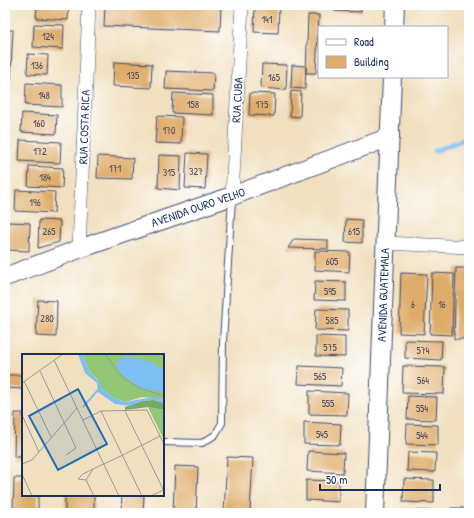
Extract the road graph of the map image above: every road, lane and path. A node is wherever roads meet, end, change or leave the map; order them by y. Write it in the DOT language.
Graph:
graph roads {
  1 [pos="89,5"];
  2 [pos="242,5"];
  3 [pos="395,5"];
  4 [pos="394,26"];
  5 [pos="392,78"];
  6 [pos="390,137"];
  7 [pos="232,196"];
  8 [pos="385,243"];
  9 [pos="469,247"];
  10 [pos="79,249"];
  11 [pos="5,277"];
  12 [pos="164,442"];
  13 [pos="375,513"];
  1 -- 10 [label="street, RUA COSTA RICA"];
  2 -- 7 [label="street, RUA CUBA"];
  3 -- 4 [label="street"];
  5 -- 6 [label="street, AVENIDA GUATEMALA"];
  6 -- 7 [label="street, AVENIDA OURO VELHO"];
  6 -- 8 [label="street, AVENIDA GUATEMALA"];
  7 -- 10 [label="street, AVENIDA OURO VELHO"];
  7 -- 12 [label="lane"];
  8 -- 9 [label="street"];
  8 -- 13 [label="street, AVENIDA GUATEMALA"];
  10 -- 11 [label="street, AVENIDA OURO VELHO"];
}
